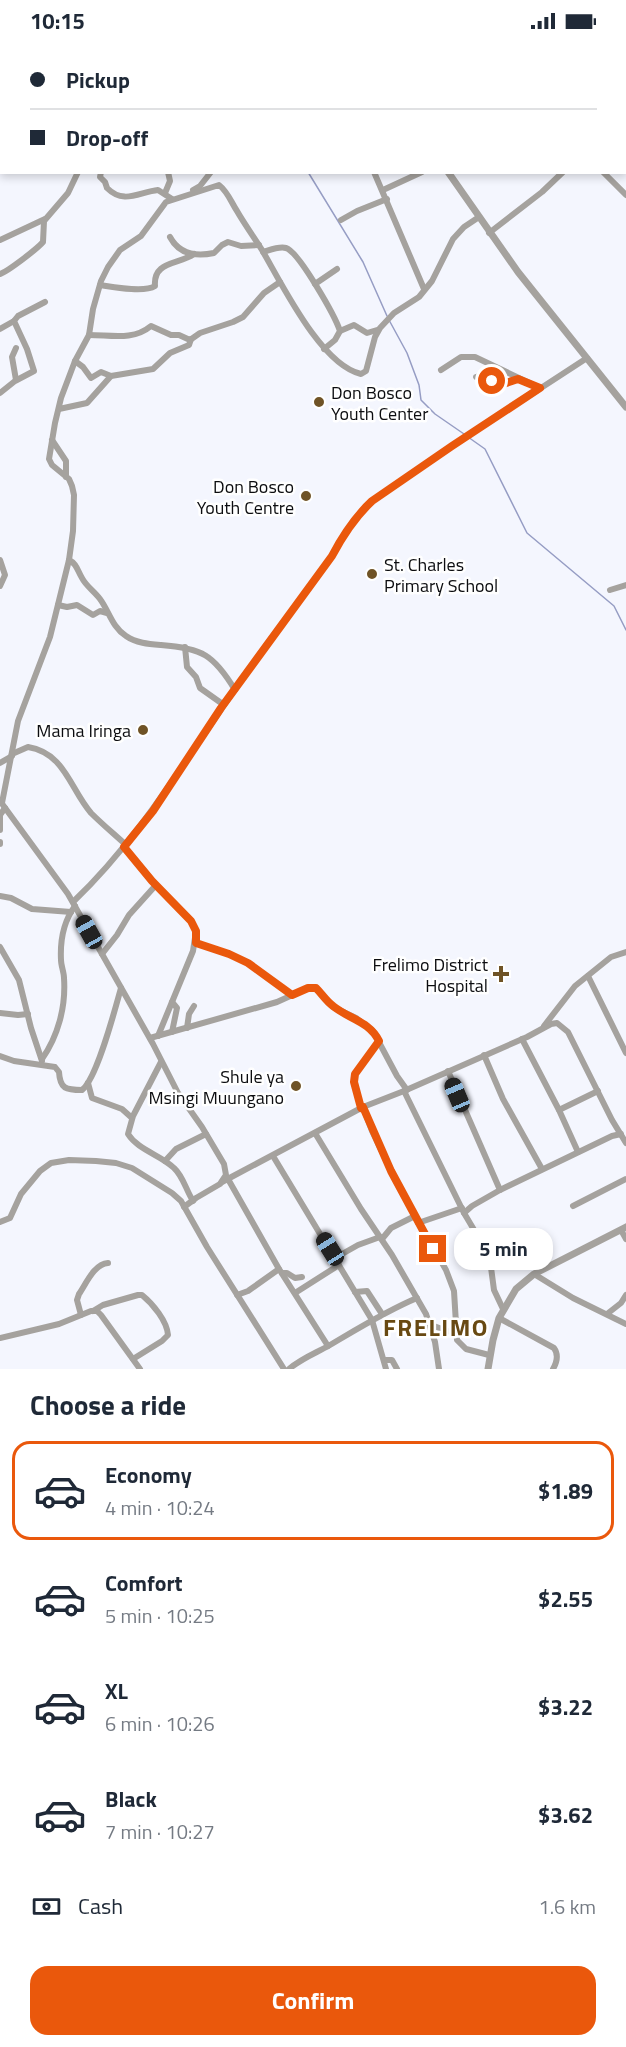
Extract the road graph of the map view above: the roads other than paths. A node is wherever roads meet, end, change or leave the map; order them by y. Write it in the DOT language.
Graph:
graph roads {
  1 [pos="77,174"];
  2 [pos="101,174"];
  3 [pos="168,174"];
  4 [pos="210,174"];
  5 [pos="213,174"];
  6 [pos="376,174"];
  7 [pos="418,174"];
  8 [pos="449,174"];
  9 [pos="561,174"];
  10 [pos="605,174"];
  11 [pos="224,190"];
  12 [pos="383,190"];
  13 [pos="192,193"];
  14 [pos="165,194"];
  15 [pos="626,195"];
  16 [pos="172,199"];
  17 [pos="387,199"];
  18 [pos="479,217"];
  19 [pos="45,219"];
  20 [pos="341,220"];
  21 [pos="489,233"];
  22 [pos="170,237"];
  23 [pos="0,240"];
  24 [pos="261,248"];
  25 [pos="194,254"];
  26 [pos="337,269"];
  27 [pos="3,273"];
  28 [pos="0,280"];
  29 [pos="280,282"];
  30 [pos="315,284"];
  31 [pos="100,285"];
  32 [pos="424,290"];
  33 [pos="45,302"];
  34 [pos="14,321"];
  35 [pos="380,328"];
  36 [pos="0,329"];
  37 [pos="340,331"];
  38 [pos="89,334"];
  39 [pos="191,339"];
  40 [pos="16,348"];
  41 [pos="324,349"];
  42 [pos="587,358"];
  43 [pos="75,361"];
  44 [pos="441,370"];
  45 [pos="111,376"];
  46 [pos="476,377"];
  47 [pos="518,379"];
  48 [pos="16,380"];
  49 [pos="500,384"];
  50 [pos="540,388"];
  51 [pos="489,390"];
  52 [pos="0,393"];
  53 [pos="626,407"];
  54 [pos="59,409"];
  55 [pos="52,440"];
  56 [pos="66,477"];
  57 [pos="0,560"];
  58 [pos="69,560"];
  59 [pos="626,585"];
  60 [pos="0,586"];
  61 [pos="610,590"];
  62 [pos="58,605"];
  63 [pos="107,613"];
  64 [pos="184,647"];
  65 [pos="235,690"];
  66 [pos="224,705"];
  67 [pos="12,755"];
  68 [pos="0,762"];
  69 [pos="2,804"];
  70 [pos="0,830"];
  71 [pos="125,846"];
  72 [pos="156,885"];
  73 [pos="0,896"];
  74 [pos="73,907"];
  75 [pos="196,943"];
  76 [pos="0,947"];
  77 [pos="626,952"];
  78 [pos="102,954"];
  79 [pos="588,976"];
  80 [pos="122,988"];
  81 [pos="292,995"];
  82 [pos="172,1002"];
  83 [pos="194,1006"];
  84 [pos="0,1013"];
  85 [pos="28,1014"];
  86 [pos="187,1028"];
  87 [pos="543,1028"];
  88 [pos="172,1032"];
  89 [pos="158,1036"];
  90 [pos="150,1038"];
  91 [pos="522,1039"];
  92 [pos="379,1041"];
  93 [pos="625,1050"];
  94 [pos="484,1055"];
  95 [pos="0,1056"];
  96 [pos="43,1062"];
  97 [pos="161,1062"];
  98 [pos="448,1071"];
  99 [pos="88,1083"];
  100 [pos="79,1090"];
  101 [pos="406,1091"];
  102 [pos="598,1091"];
  103 [pos="92,1098"];
  104 [pos="362,1108"];
  105 [pos="559,1110"];
  106 [pos="132,1118"];
  107 [pos="315,1133"];
  108 [pos="206,1134"];
  109 [pos="621,1134"];
  110 [pos="626,1143"];
  111 [pos="578,1152"];
  112 [pos="273,1156"];
  113 [pos="165,1161"];
  114 [pos="542,1169"];
  115 [pos="626,1179"];
  116 [pos="225,1181"];
  117 [pos="500,1190"];
  118 [pos="193,1201"];
  119 [pos="573,1206"];
  120 [pos="184,1208"];
  121 [pos="463,1210"];
  122 [pos="415,1216"];
  123 [pos="0,1222"];
  124 [pos="418,1223"];
  125 [pos="623,1229"];
  126 [pos="381,1238"];
  127 [pos="626,1239"];
  128 [pos="335,1258"];
  129 [pos="108,1263"];
  130 [pos="339,1265"];
  131 [pos="280,1271"];
  132 [pos="534,1274"];
  133 [pos="302,1277"];
  134 [pos="355,1292"];
  135 [pos="295,1293"];
  136 [pos="237,1295"];
  137 [pos="626,1295"];
  138 [pos="417,1298"];
  139 [pos="503,1309"];
  140 [pos="93,1311"];
  141 [pos="382,1314"];
  142 [pos="607,1314"];
  143 [pos="81,1315"];
  144 [pos="499,1318"];
  145 [pos="372,1320"];
  146 [pos="626,1324"];
  147 [pos="430,1325"];
  148 [pos="456,1334"];
  149 [pos="0,1338"];
  150 [pos="328,1346"];
  151 [pos="489,1355"];
  152 [pos="133,1359"];
  153 [pos="384,1360"];
  154 [pos="140,1369"];
  155 [pos="284,1369"];
  156 [pos="290,1369"];
  157 [pos="386,1369"];
  158 [pos="397,1369"];
  159 [pos="439,1369"];
  160 [pos="488,1369"];
  161 [pos="553,1369"];
  1 -- 19 [label="street"];
  2 -- 14 [label="street"];
  3 -- 14 [label="street"];
  4 -- 13 [label="street"];
  5 -- 11 [label="street"];
  6 -- 12 [label="street"];
  7 -- 12 [label="street"];
  8 -- 18 [label="street"];
  9 -- 21 [label="street"];
  10 -- 15 [label="street"];
  11 -- 13 [label="street"];
  11 -- 24 [label="street"];
  12 -- 17 [label="street"];
  13 -- 16 [label="street"];
  14 -- 16 [label="street"];
  16 -- 31 [label="street"];
  17 -- 20 [label="street"];
  17 -- 32 [label="street"];
  18 -- 21 [label="street"];
  18 -- 32 [label="street"];
  19 -- 23 [label="street"];
  19 -- 27 [label="street"];
  21 -- 42 [label="street"];
  22 -- 25 [label="street"];
  24 -- 25 [label="street"];
  24 -- 29 [label="street"];
  24 -- 30 [label="street"];
  25 -- 31 [label="street"];
  26 -- 30 [label="street"];
  27 -- 28 [label="street"];
  29 -- 39 [label="street"];
  29 -- 41 [label="street"];
  30 -- 37 [label="street"];
  31 -- 38 [label="street"];
  32 -- 35 [label="street"];
  33 -- 34 [label="street"];
  34 -- 36 [label="street"];
  34 -- 48 [label="street"];
  35 -- 37 [label="street"];
  35 -- 41 [label="street"];
  37 -- 41 [label="street"];
  38 -- 39 [label="street"];
  38 -- 43 [label="street"];
  39 -- 45 [label="street"];
  40 -- 48 [label="street"];
  42 -- 50 [label="street"];
  42 -- 53 [label="street"];
  43 -- 45 [label="street"];
  43 -- 54 [label="street"];
  44 -- 47 [label="street"];
  45 -- 54 [label="street"];
  46 -- 49 [label="street"];
  47 -- 49 [label="street"];
  47 -- 50 [label="street"];
  48 -- 52 [label="street"];
  49 -- 51 [label="street"];
  50 -- 65 [label="street"];
  54 -- 55 [label="street"];
  55 -- 56 [label="street"];
  55 -- 56 [label="street"];
  56 -- 58 [label="street"];
  57 -- 60 [label="street"];
  58 -- 62 [label="street"];
  58 -- 63 [label="street"];
  59 -- 61 [label="street"];
  62 -- 63 [label="street"];
  62 -- 67 [label="street"];
  63 -- 64 [label="street"];
  64 -- 65 [label="street"];
  64 -- 66 [label="street"];
  65 -- 66 [label="street"];
  66 -- 71 [label="street"];
  67 -- 68 [label="street"];
  67 -- 69 [label="street"];
  67 -- 71 [label="street"];
  69 -- 70 [label="street"];
  69 -- 74 [label="street"];
  71 -- 72 [label="street"];
  71 -- 74 [label="street"];
  72 -- 75 [label="street"];
  72 -- 78 [label="street"];
  73 -- 74 [label="street"];
  74 -- 78 [label="street"];
  74 -- 96 [label="street"];
  75 -- 81 [label="street"];
  75 -- 82 [label="street"];
  76 -- 85 [label="street"];
  77 -- 79 [label="street"];
  78 -- 80 [label="street"];
  79 -- 87 [label="street"];
  79 -- 93 [label="street"];
  80 -- 90 [label="street"];
  80 -- 99 [label="street"];
  81 -- 86 [label="street"];
  81 -- 92 [label="street"];
  82 -- 88 [label="street"];
  82 -- 89 [label="street"];
  83 -- 86 [label="street"];
  84 -- 85 [label="street"];
  85 -- 96 [label="street"];
  86 -- 88 [label="street"];
  87 -- 91 [label="street"];
  87 -- 102 [label="street"];
  88 -- 89 [label="street"];
  89 -- 90 [label="street"];
  90 -- 97 [label="street"];
  91 -- 94 [label="street"];
  91 -- 105 [label="street"];
  92 -- 101 [label="street"];
  92 -- 104 [label="street"];
  94 -- 98 [label="street"];
  94 -- 114 [label="street"];
  95 -- 96 [label="street"];
  96 -- 100 [label="street"];
  97 -- 106 [label="street"];
  97 -- 108 [label="street"];
  98 -- 101 [label="street"];
  98 -- 117 [label="street"];
  99 -- 100 [label="street"];
  99 -- 103 [label="street"];
  100 -- 103 [label="street"];
  101 -- 104 [label="street"];
  101 -- 121 [label="street"];
  102 -- 105 [label="street"];
  102 -- 109 [label="street"];
  103 -- 106 [label="street"];
  104 -- 107 [label="street"];
  104 -- 122 [label="street"];
  105 -- 111 [label="street"];
  106 -- 113 [label="street"];
  107 -- 112 [label="street"];
  107 -- 126 [label="street"];
  108 -- 113 [label="street"];
  108 -- 116 [label="street"];
  109 -- 110 [label="street"];
  109 -- 111 [label="street"];
  111 -- 114 [label="street"];
  112 -- 116 [label="street"];
  112 -- 128 [label="street"];
  113 -- 118 [label="street"];
  114 -- 117 [label="street"];
  115 -- 119 [label="street"];
  116 -- 118 [label="street"];
  116 -- 131 [label="street"];
  117 -- 121 [label="street"];
  118 -- 120 [label="street"];
  120 -- 123 [label="street"];
  120 -- 136 [label="street"];
  121 -- 124 [label="street"];
  121 -- 139 [label="street"];
  122 -- 124 [label="street"];
  122 -- 126 [label="street"];
  124 -- 148 [label="street"];
  125 -- 127 [label="street"];
  125 -- 132 [label="street"];
  126 -- 128 [label="street"];
  126 -- 138 [label="street"];
  128 -- 130 [label="street"];
  129 -- 143 [label="street"];
  130 -- 134 [label="street"];
  130 -- 135 [label="street"];
  131 -- 133 [label="street"];
  131 -- 135 [label="street"];
  131 -- 136 [label="street"];
  132 -- 139 [label="street"];
  132 -- 142 [label="street"];
  134 -- 141 [label="street"];
  134 -- 145 [label="street"];
  135 -- 150 [label="street"];
  136 -- 155 [label="street"];
  137 -- 142 [label="street"];
  138 -- 141 [label="street"];
  138 -- 147 [label="street"];
  139 -- 144 [label="street"];
  140 -- 143 [label="street"];
  140 -- 152 [label="street"];
  140 -- 152 [label="street"];
  141 -- 145 [label="street"];
  142 -- 146 [label="street"];
  143 -- 149 [label="street"];
  144 -- 151 [label="street"];
  144 -- 161 [label="street"];
  145 -- 150 [label="street"];
  145 -- 153 [label="street"];
  147 -- 148 [label="street"];
  147 -- 159 [label="street"];
  148 -- 151 [label="street"];
  150 -- 156 [label="street"];
  151 -- 160 [label="street"];
  152 -- 154 [label="street"];
  153 -- 157 [label="street"];
  153 -- 158 [label="street"];
}
